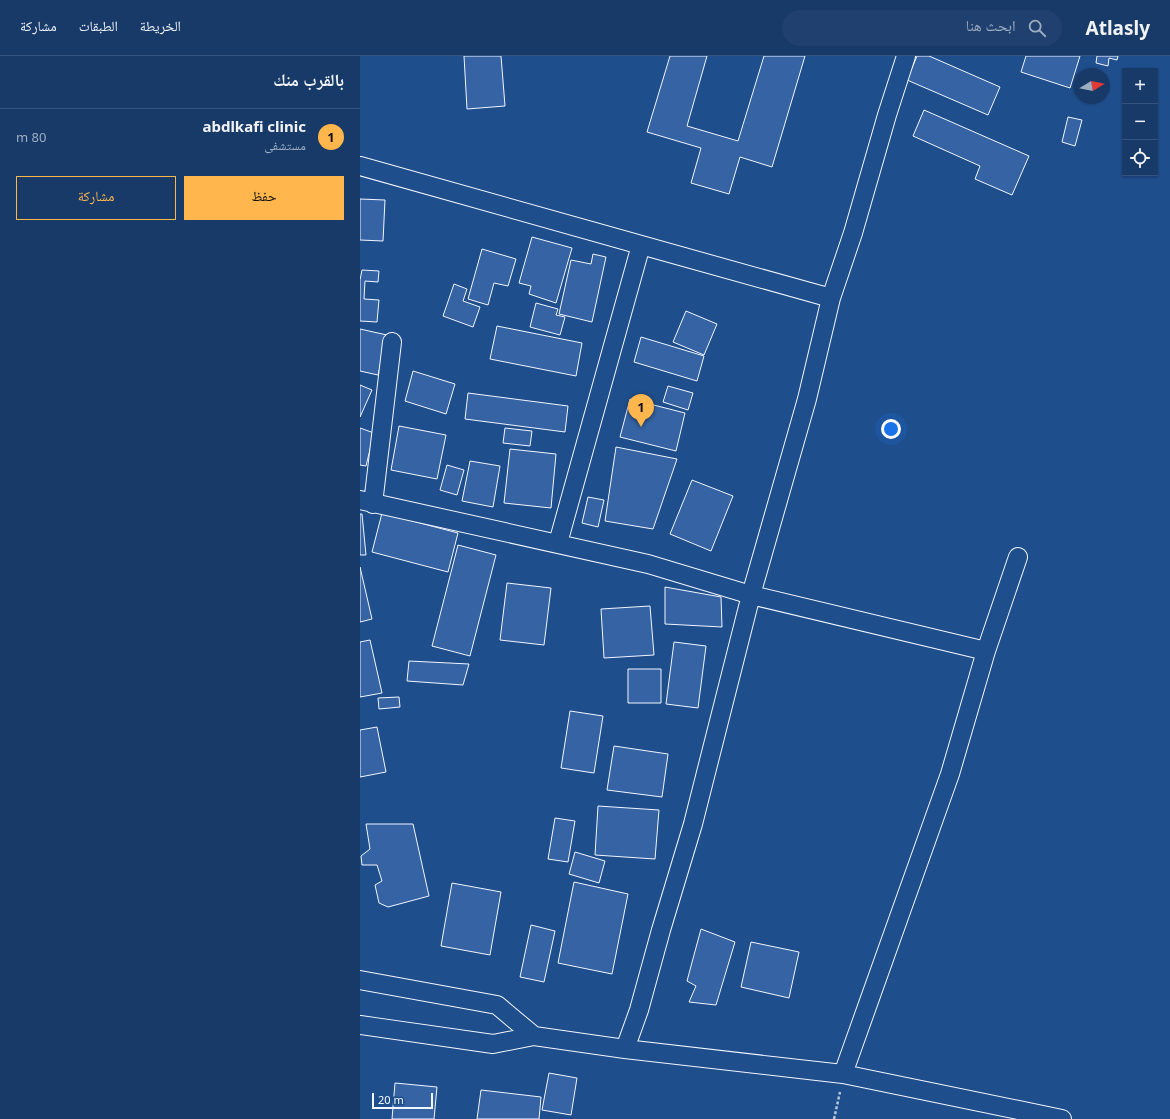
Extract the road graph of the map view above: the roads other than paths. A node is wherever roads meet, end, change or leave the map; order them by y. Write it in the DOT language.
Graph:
graph roads {
  1 [pos="906,56"];
  2 [pos="360,166"];
  3 [pos="640,245"];
  4 [pos="831,298"];
  5 [pos="392,342"];
  6 [pos="367,502"];
  7 [pos="558,543"];
  8 [pos="1018,557"];
  9 [pos="751,595"];
  10 [pos="986,651"];
  11 [pos="360,980"];
  12 [pos="360,1025"];
  13 [pos="534,1036"];
  14 [pos="625,1049"];
  15 [pos="843,1074"];
  16 [pos="1062,1119"];
  1 -- 4 [label="street"];
  2 -- 3 [label="street"];
  3 -- 4 [label="street"];
  3 -- 7 [label="street"];
  4 -- 9 [label="street"];
  5 -- 6 [label="street"];
  6 -- 7 [label="street"];
  7 -- 9 [label="street"];
  8 -- 10 [label="street"];
  9 -- 10 [label="street"];
  9 -- 14 [label="street"];
  10 -- 15 [label="street"];
  11 -- 13 [label="street"];
  12 -- 13 [label="street"];
  13 -- 14 [label="street"];
  14 -- 15 [label="street"];
  15 -- 16 [label="street"];
}
